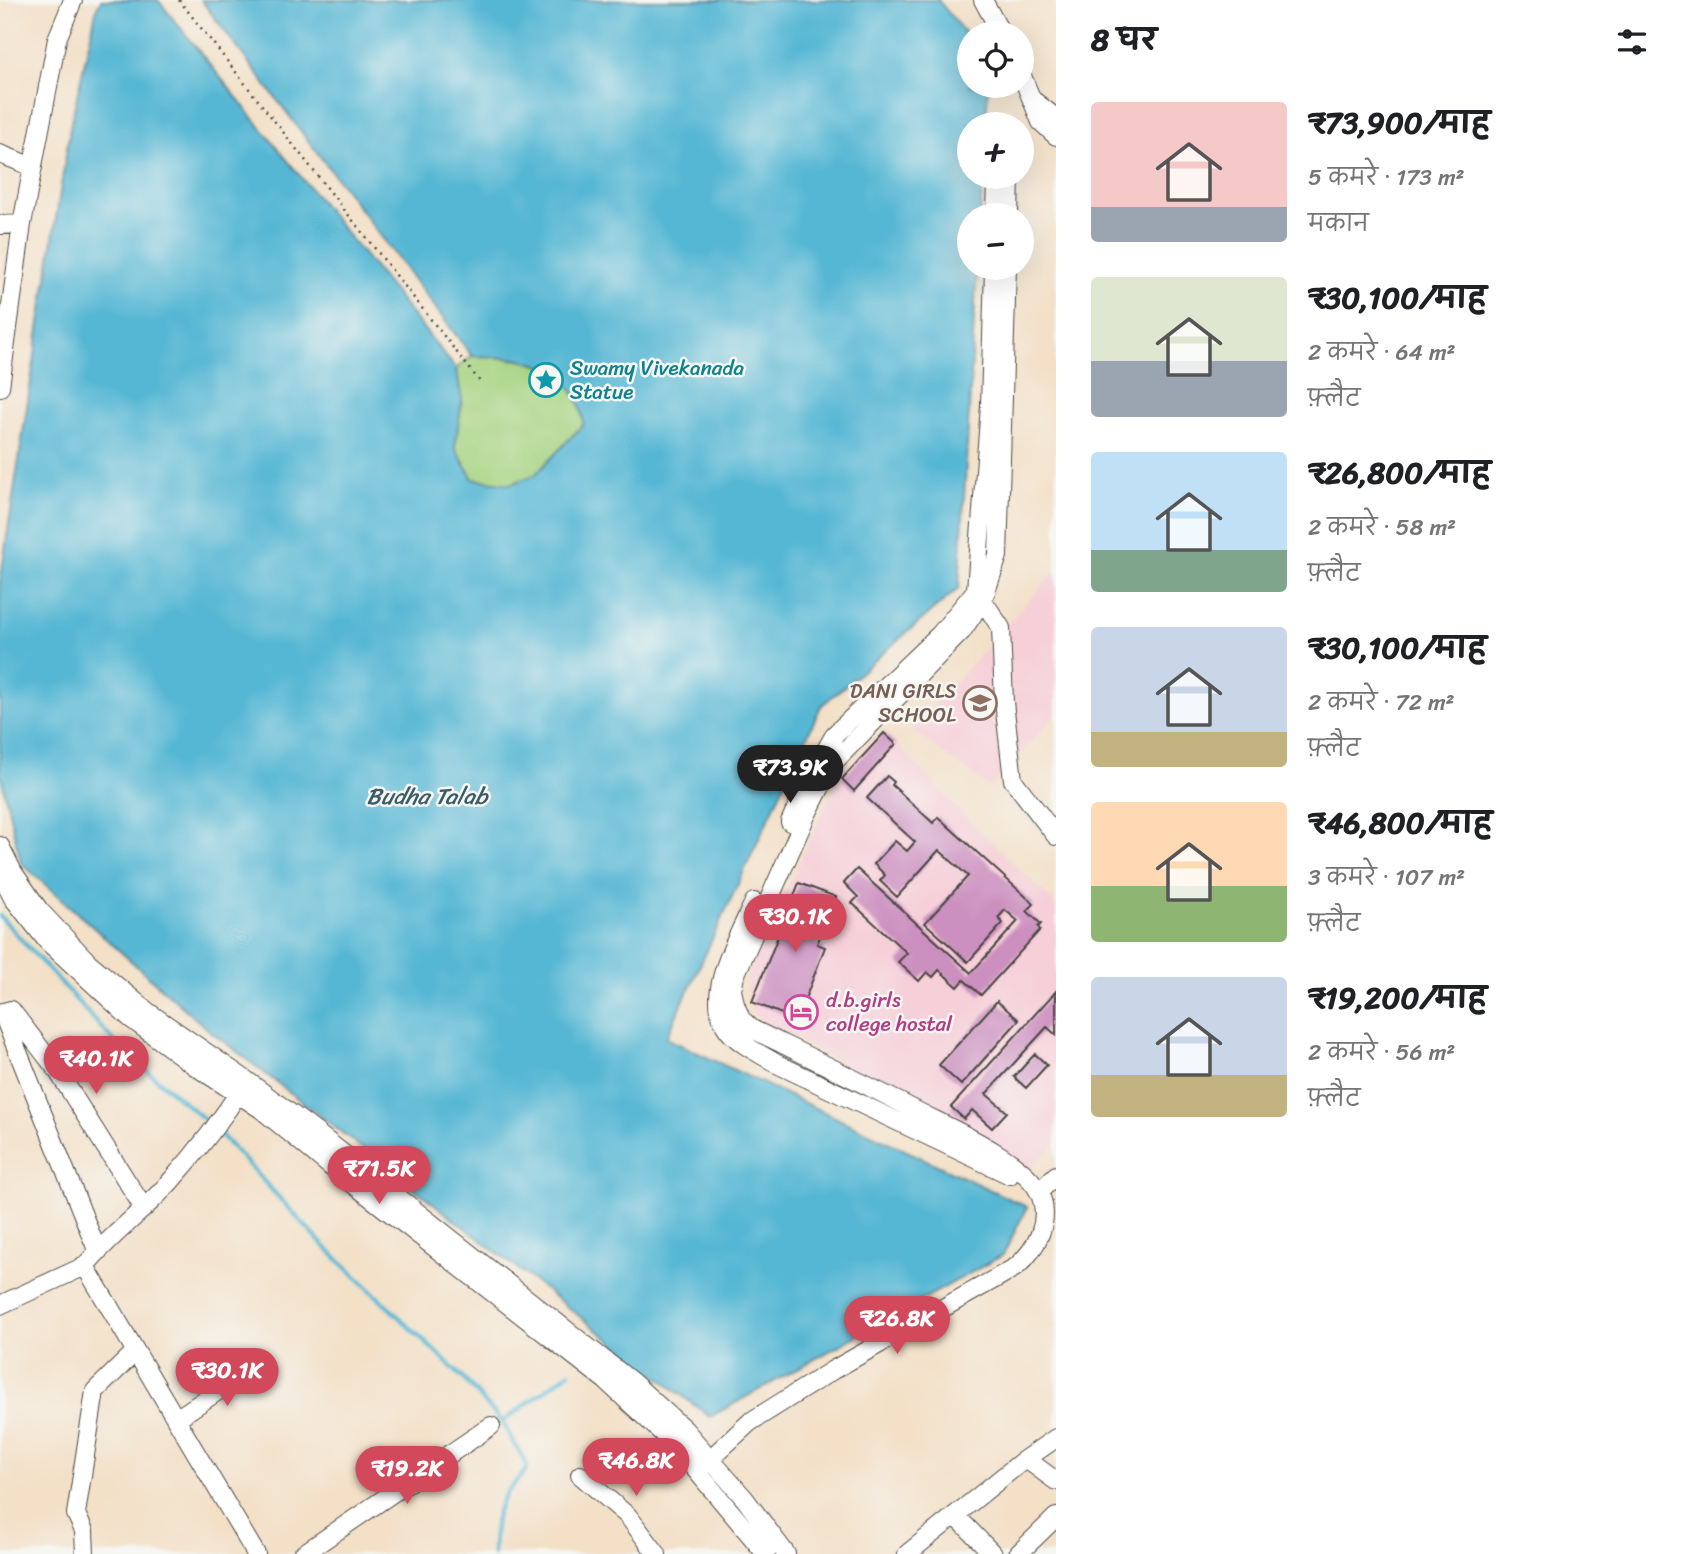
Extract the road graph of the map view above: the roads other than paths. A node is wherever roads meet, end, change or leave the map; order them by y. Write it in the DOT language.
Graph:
graph roads {
  1 [pos="73,0"];
  2 [pos="983,0"];
  3 [pos="994,21"];
  4 [pos="1033,98"];
  5 [pos="1034,101"];
  6 [pos="1056,118"];
  7 [pos="1056,136"];
  8 [pos="2,157"];
  9 [pos="33,167"];
  10 [pos="22,224"];
  11 [pos="0,225"];
  12 [pos="994,280"];
  13 [pos="1007,280"];
  14 [pos="0,387"];
  15 [pos="980,595"];
  16 [pos="1056,836"];
  17 [pos="0,846"];
  18 [pos="0,873"];
  19 [pos="1,1012"];
  20 [pos="242,1086"];
  21 [pos="1056,1175"];
  22 [pos="1039,1192"];
  23 [pos="144,1207"];
  24 [pos="1044,1214"];
  25 [pos="97,1250"];
  26 [pos="85,1266"];
  27 [pos="0,1305"];
  28 [pos="135,1352"];
  29 [pos="257,1365"];
  30 [pos="176,1419"];
  31 [pos="491,1426"];
  32 [pos="1056,1438"];
  33 [pos="1026,1459"];
  34 [pos="703,1466"];
  35 [pos="580,1475"];
  36 [pos="1056,1481"];
  37 [pos="955,1515"];
  38 [pos="1056,1517"];
  39 [pos="85,1554"];
  40 [pos="257,1554"];
  41 [pos="303,1554"];
  42 [pos="657,1554"];
  43 [pos="766,1554"];
  44 [pos="786,1554"];
  45 [pos="906,1554"];
  46 [pos="993,1554"];
  47 [pos="1018,1554"];
  1 -- 9 [label="street"];
  2 -- 3 [label="street"];
  4 -- 5 [label="street"];
  5 -- 6 [label="street"];
  5 -- 7 [label="street"];
  8 -- 9 [label="street"];
  9 -- 10 [label="street"];
  10 -- 11 [label="street"];
  10 -- 14 [label="street"];
  12 -- 15 [label="street"];
  13 -- 15 [label="street"];
  15 -- 16 [label="street"];
  15 -- 22 [label="street"];
  15 -- 24 [label="street"];
  17 -- 20 [label="street"];
  18 -- 20 [label="street"];
  19 -- 23 [label="street"];
  19 -- 25 [label="street"];
  20 -- 23 [label="street"];
  20 -- 34 [label="street"];
  21 -- 22 [label="street"];
  22 -- 24 [label="street"];
  23 -- 25 [label="street"];
  24 -- 34 [label="street"];
  25 -- 26 [label="street"];
  26 -- 27 [label="street"];
  26 -- 28 [label="street"];
  28 -- 30 [label="street"];
  28 -- 39 [label="street"];
  29 -- 30 [label="street"];
  30 -- 40 [label="street"];
  31 -- 41 [label="street"];
  32 -- 33 [label="street"];
  33 -- 36 [label="street"];
  33 -- 37 [label="street"];
  34 -- 43 [label="street"];
  34 -- 44 [label="street"];
  35 -- 42 [label="street"];
  37 -- 45 [label="street"];
  37 -- 46 [label="street"];
  38 -- 47 [label="street"];
}
